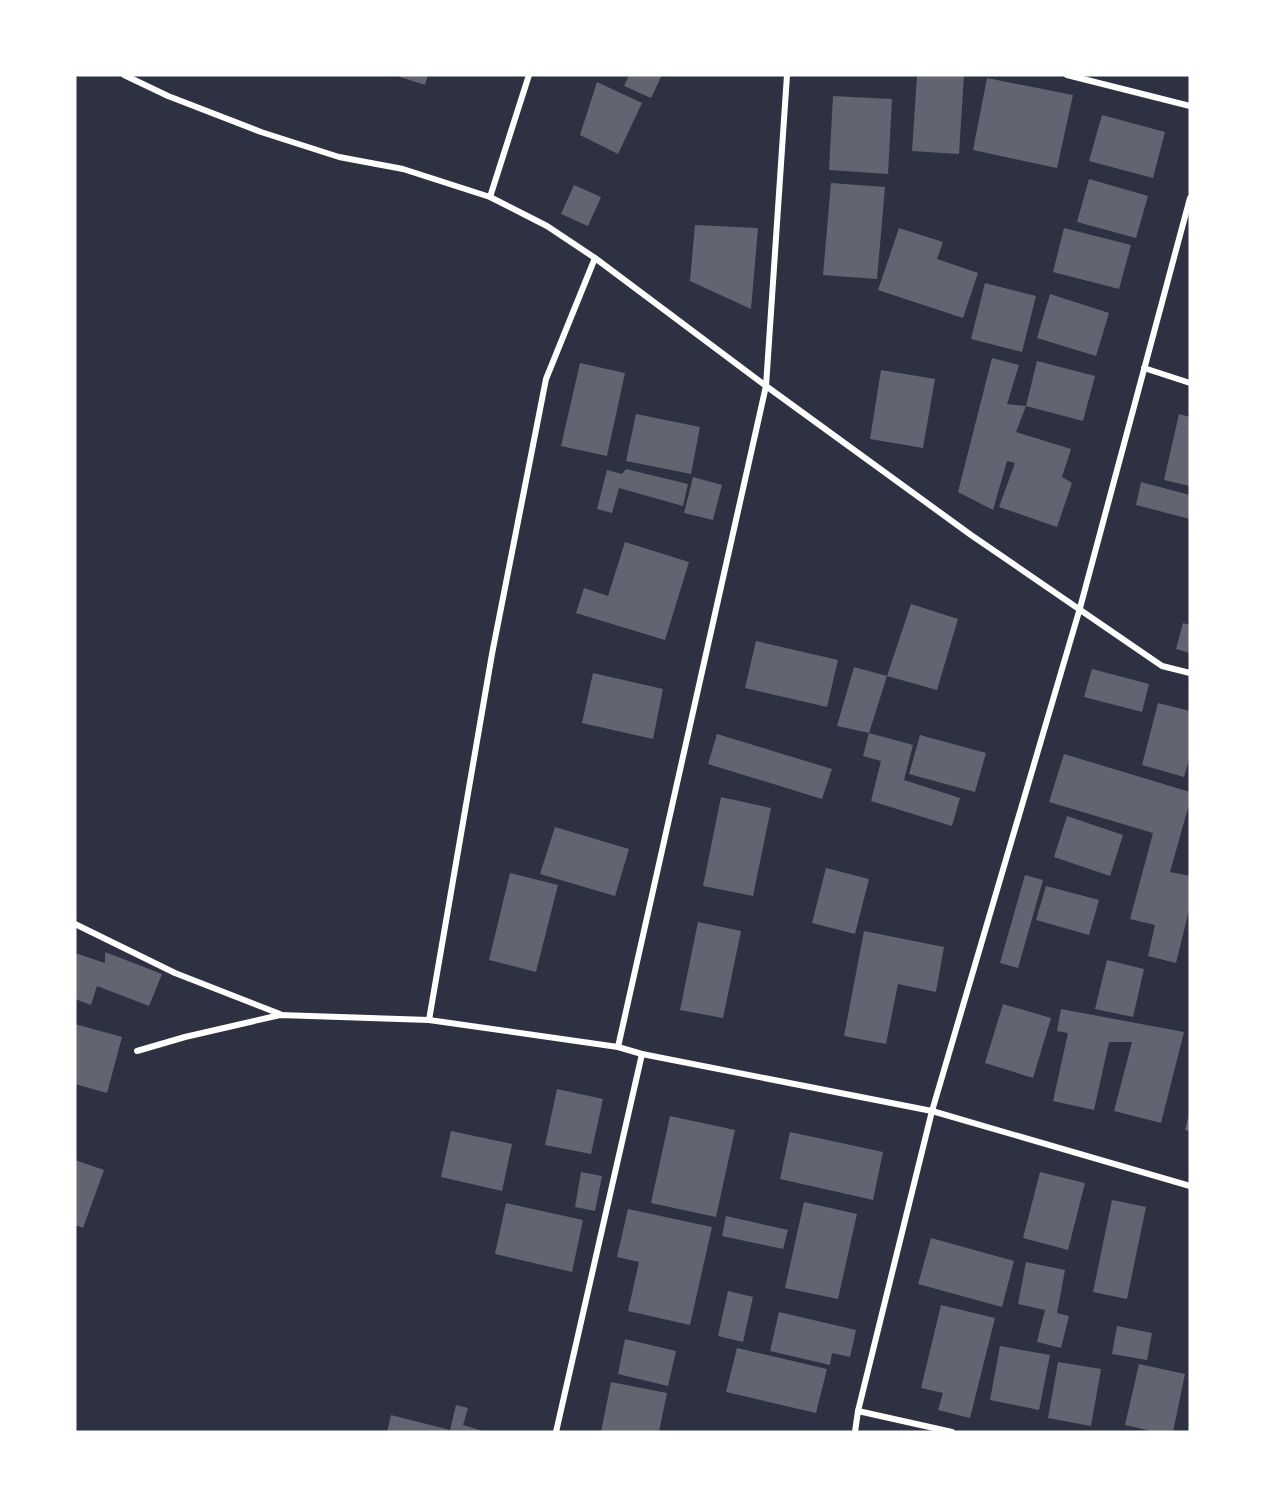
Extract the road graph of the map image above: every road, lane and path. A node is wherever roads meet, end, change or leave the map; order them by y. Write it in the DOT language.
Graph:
graph roads {
  1 [pos="124,75"];
  2 [pos="529,75"];
  3 [pos="787,75"];
  4 [pos="1067,75"];
  5 [pos="1190,106"];
  6 [pos="490,197"];
  7 [pos="1190,198"];
  8 [pos="595,258"];
  9 [pos="1144,368"];
  10 [pos="1190,383"];
  11 [pos="766,386"];
  12 [pos="1080,608"];
  13 [pos="1190,673"];
  14 [pos="75,924"];
  15 [pos="280,1015"];
  16 [pos="429,1020"];
  17 [pos="618,1047"];
  18 [pos="137,1051"];
  19 [pos="642,1054"];
  20 [pos="932,1111"];
  21 [pos="1190,1186"];
  22 [pos="858,1411"];
  23 [pos="555,1432"];
  24 [pos="855,1432"];
  25 [pos="952,1432"];
  1 -- 6 [label="street"];
  2 -- 6 [label="street"];
  3 -- 11 [label="street"];
  4 -- 5 [label="street"];
  6 -- 8 [label="street"];
  7 -- 9 [label="street"];
  8 -- 11 [label="street"];
  8 -- 16 [label="street"];
  9 -- 10 [label="street"];
  9 -- 12 [label="street"];
  11 -- 12 [label="street"];
  11 -- 17 [label="street"];
  12 -- 13 [label="street"];
  12 -- 20 [label="street"];
  14 -- 15 [label="street"];
  15 -- 16 [label="street"];
  15 -- 18 [label="street"];
  16 -- 17 [label="street"];
  17 -- 19 [label="street"];
  19 -- 20 [label="street"];
  19 -- 23 [label="street"];
  20 -- 21 [label="street"];
  20 -- 22 [label="street"];
  22 -- 24 [label="street"];
  22 -- 25 [label="street"];
}
